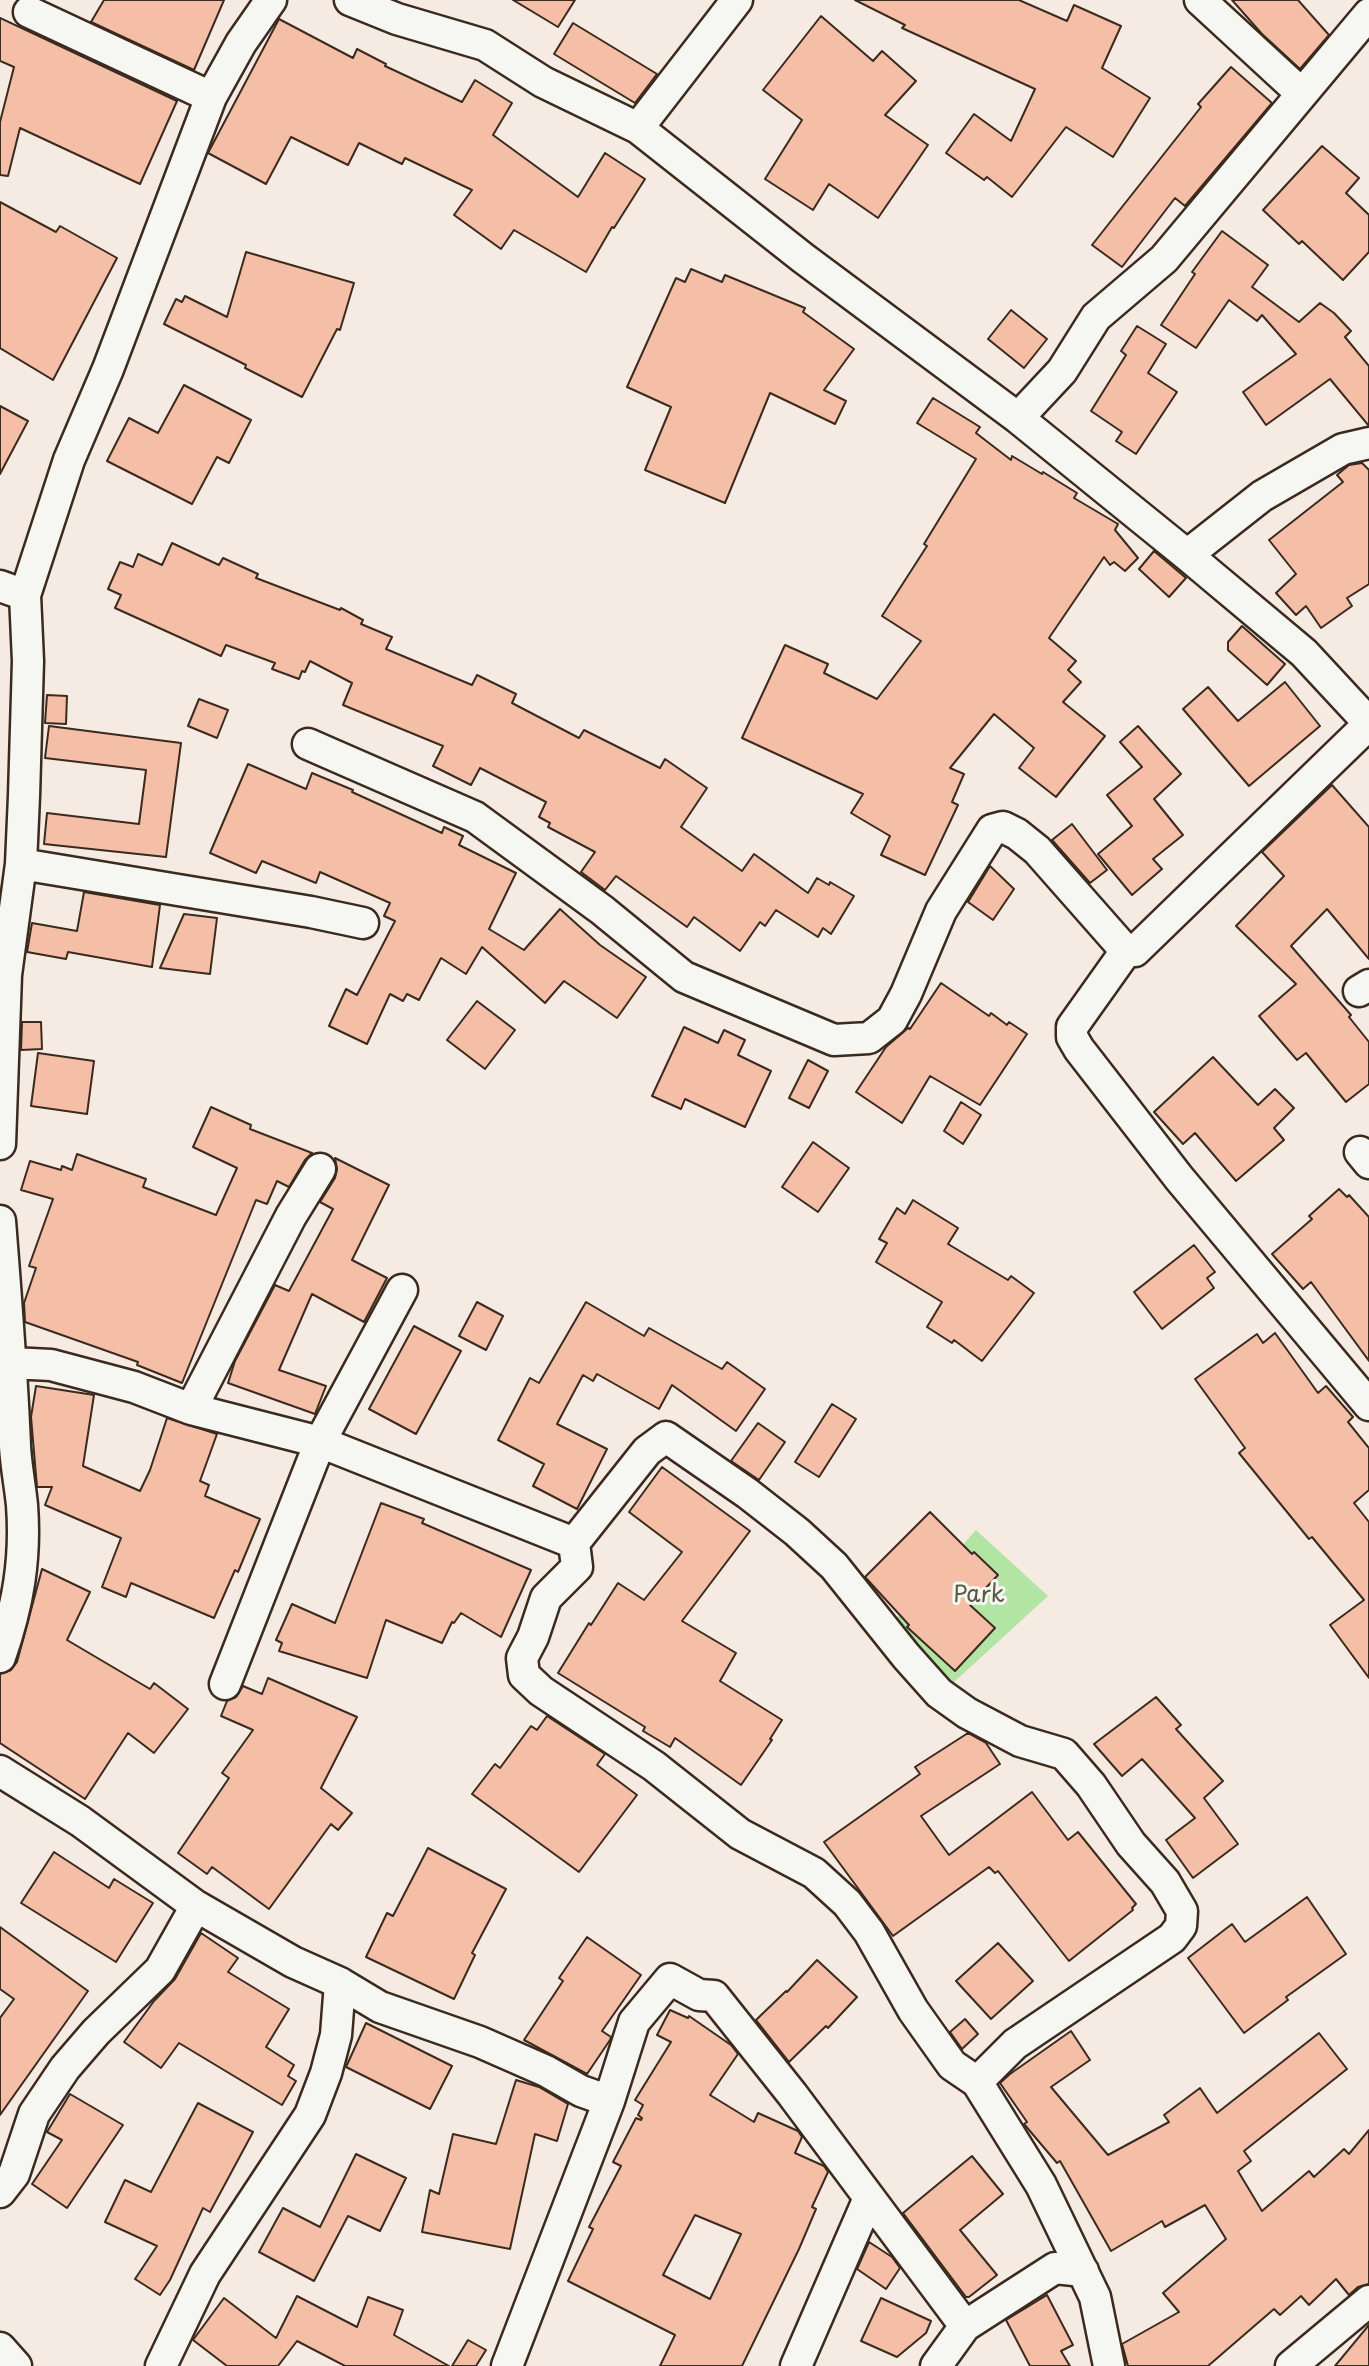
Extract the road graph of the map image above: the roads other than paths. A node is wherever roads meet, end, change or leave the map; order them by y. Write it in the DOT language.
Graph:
graph roads {
  1 [pos="271,0"];
  2 [pos="350,0"];
  3 [pos="737,0"];
  4 [pos="1200,0"];
  5 [pos="29,12"];
  6 [pos="1369,14"];
  7 [pos="1302,94"];
  8 [pos="211,97"];
  9 [pos="638,128"];
  10 [pos="1018,418"];
  11 [pos="1369,443"];
  12 [pos="1187,555"];
  13 [pos="13,591"];
  14 [pos="1369,723"];
  15 [pos="308,744"];
  16 [pos="21,864"];
  17 [pos="363,923"];
  18 [pos="1126,951"];
  19 [pos="0,1144"];
  20 [pos="320,1169"];
  21 [pos="0,1221"];
  22 [pos="402,1290"];
  23 [pos="12,1363"];
  24 [pos="1369,1405"];
  25 [pos="191,1409"];
  26 [pos="320,1442"];
  27 [pos="8,1448"];
  28 [pos="574,1543"];
  29 [pos="0,1657"];
  30 [pos="225,1684"];
  31 [pos="0,1770"];
  32 [pos="196,1906"];
  33 [pos="340,1983"];
  34 [pos="977,2082"];
  35 [pos="609,2101"];
  36 [pos="0,2192"];
  37 [pos="869,2198"];
  38 [pos="1078,2279"];
  39 [pos="1369,2301"];
  40 [pos="965,2326"];
  41 [pos="0,2348"];
  42 [pos="16,2366"];
  43 [pos="161,2366"];
  44 [pos="507,2366"];
  45 [pos="796,2366"];
  46 [pos="936,2366"];
  47 [pos="1109,2366"];
  48 [pos="1291,2366"];
  1 -- 8 [label="street"];
  2 -- 9 [label="street"];
  3 -- 9 [label="street"];
  4 -- 7 [label="street"];
  5 -- 8 [label="street"];
  6 -- 7 [label="street"];
  7 -- 10 [label="street"];
  8 -- 13 [label="street"];
  9 -- 10 [label="street"];
  10 -- 12 [label="street"];
  11 -- 12 [label="street"];
  12 -- 14 [label="street"];
  13 -- 16 [label="street"];
  14 -- 18 [label="street"];
  15 -- 18 [label="street"];
  16 -- 17 [label="street"];
  16 -- 19 [label="street"];
  18 -- 24 [label="street"];
  20 -- 25 [label="street"];
  21 -- 23 [label="street"];
  22 -- 26 [label="street"];
  23 -- 25 [label="street"];
  23 -- 27 [label="street"];
  25 -- 26 [label="street"];
  26 -- 28 [label="street"];
  26 -- 30 [label="street"];
  27 -- 29 [label="street"];
  28 -- 34 [label="street"];
  28 -- 34 [label="street"];
  31 -- 32 [label="street"];
  32 -- 33 [label="street"];
  32 -- 36 [label="street"];
  33 -- 35 [label="street"];
  33 -- 43 [label="street"];
  34 -- 38 [label="street"];
  35 -- 37 [label="street"];
  35 -- 44 [label="street"];
  37 -- 40 [label="street"];
  37 -- 45 [label="street"];
  38 -- 40 [label="street"];
  38 -- 47 [label="street"];
  39 -- 48 [label="street"];
  40 -- 46 [label="street"];
  41 -- 42 [label="street"];
}
